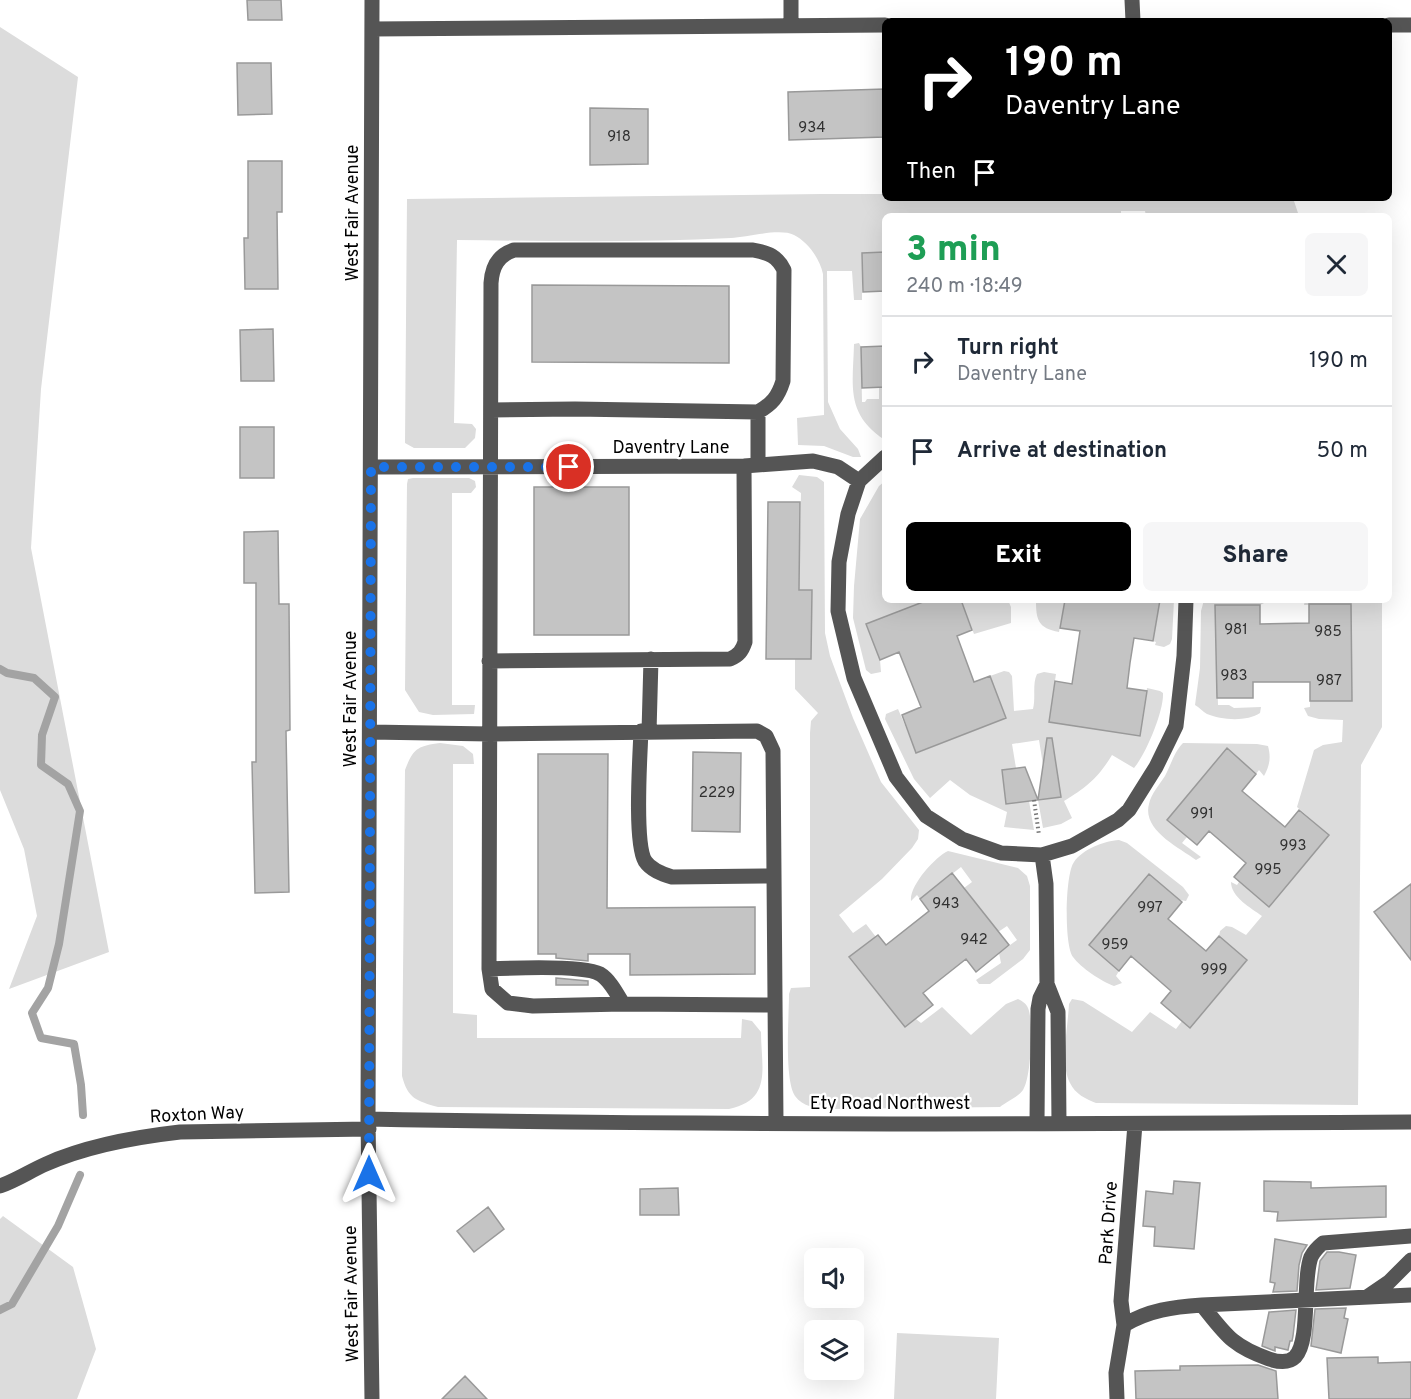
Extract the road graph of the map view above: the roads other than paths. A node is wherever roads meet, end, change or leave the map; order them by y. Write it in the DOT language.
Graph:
graph roads {
  1 [pos="372,0"];
  2 [pos="791,0"];
  3 [pos="1132,0"];
  4 [pos="1133,18"];
  5 [pos="791,25"];
  6 [pos="882,25"];
  7 [pos="1392,25"];
  8 [pos="1411,25"];
  9 [pos="372,28"];
  10 [pos="491,410"];
  11 [pos="758,412"];
  12 [pos="882,460"];
  13 [pos="751,466"];
  14 [pos="371,467"];
  15 [pos="490,468"];
  16 [pos="859,481"];
  17 [pos="1186,603"];
  18 [pos="651,659"];
  19 [pos="489,661"];
  20 [pos="370,732"];
  21 [pos="645,732"];
  22 [pos="489,734"];
  23 [pos="1042,855"];
  24 [pos="773,876"];
  25 [pos="489,969"];
  26 [pos="1047,984"];
  27 [pos="622,1004"];
  28 [pos="775,1005"];
  29 [pos="776,1122"];
  30 [pos="1411,1122"];
  31 [pos="1037,1123"];
  32 [pos="1059,1123"];
  33 [pos="369,1124"];
  34 [pos="1135,1124"];
  35 [pos="0,1186"];
  36 [pos="1411,1236"];
  37 [pos="1411,1260"];
  38 [pos="1411,1295"];
  39 [pos="1367,1297"];
  40 [pos="1305,1301"];
  41 [pos="1202,1305"];
  42 [pos="1124,1325"];
  43 [pos="372,1399"];
  44 [pos="1117,1399"];
  1 -- 9 [label="street, West Fair Avenue"];
  2 -- 5 [label="street"];
  3 -- 4 [label="street"];
  5 -- 6 [label="street"];
  5 -- 9 [label="street"];
  7 -- 8 [label="street"];
  9 -- 14 [label="street, West Fair Avenue"];
  10 -- 11 [label="street"];
  10 -- 11 [label="street"];
  10 -- 15 [label="street"];
  11 -- 13 [label="street"];
  12 -- 16 [label="street"];
  13 -- 15 [label="street, Daventry Lane"];
  13 -- 16 [label="street, Daventry Lane"];
  13 -- 18 [label="street"];
  14 -- 15 [label="street, Daventry Lane"];
  14 -- 20 [label="street, West Fair Avenue"];
  15 -- 19 [label="street"];
  16 -- 23 [label="street"];
  17 -- 23 [label="street"];
  18 -- 19 [label="street"];
  18 -- 21 [label="street"];
  19 -- 22 [label="street"];
  20 -- 22 [label="street"];
  20 -- 33 [label="street, West Fair Avenue"];
  21 -- 22 [label="street"];
  21 -- 24 [label="street"];
  21 -- 24 [label="street"];
  22 -- 25 [label="street"];
  23 -- 26 [label="street"];
  24 -- 28 [label="street"];
  25 -- 27 [label="street"];
  25 -- 27 [label="street"];
  26 -- 31 [label="street"];
  26 -- 32 [label="street"];
  27 -- 28 [label="street"];
  28 -- 29 [label="street"];
  29 -- 31 [label="street, Ety Road Northwest"];
  29 -- 33 [label="street, Ety Road Northwest"];
  30 -- 34 [label="street, Ety Road Northwest"];
  31 -- 32 [label="street, Ety Road Northwest"];
  32 -- 34 [label="street, Ety Road Northwest"];
  33 -- 35 [label="street, Roxton Way"];
  33 -- 43 [label="street, West Fair Avenue"];
  34 -- 42 [label="street, Park Drive"];
  36 -- 40 [label="street"];
  37 -- 39 [label="street"];
  38 -- 39 [label="street"];
  39 -- 40 [label="street"];
  40 -- 41 [label="street"];
  40 -- 41 [label="street"];
  41 -- 42 [label="street"];
  42 -- 44 [label="street, Park Drive"];
}
